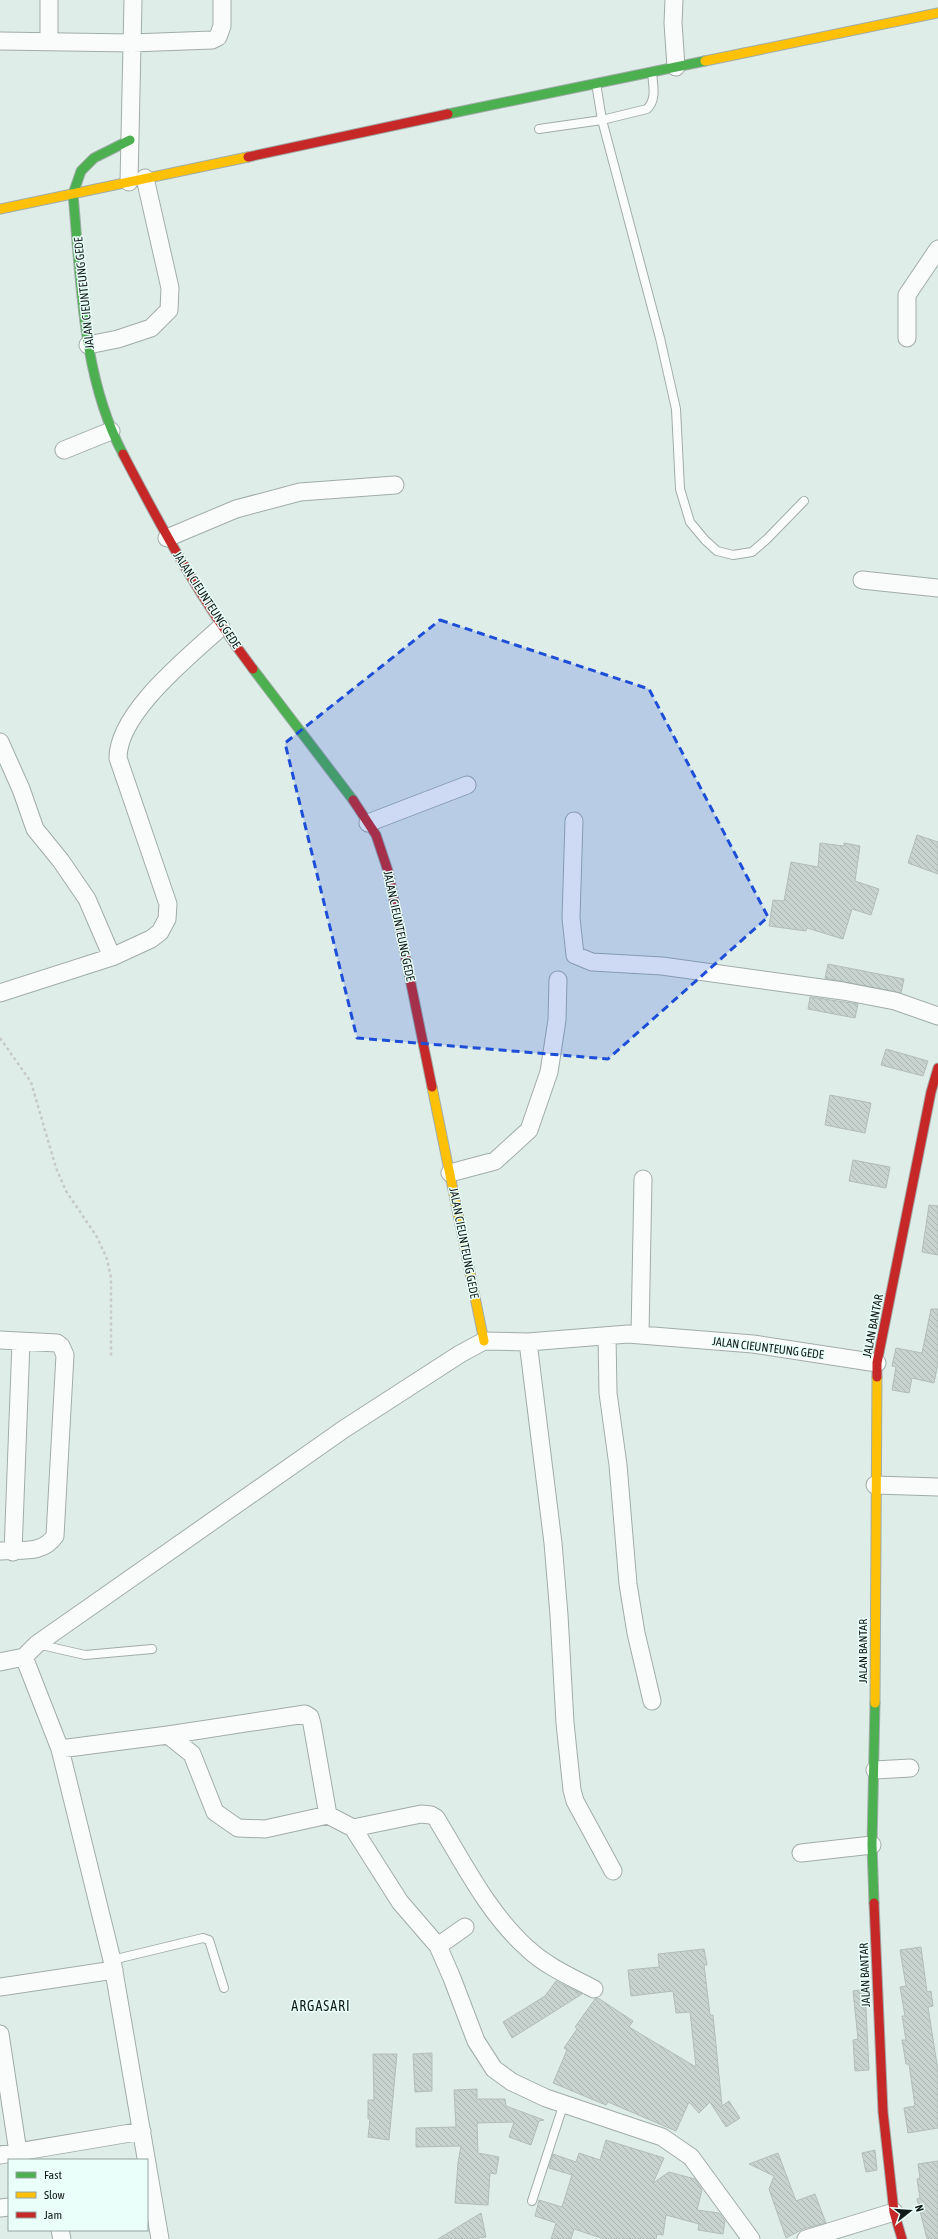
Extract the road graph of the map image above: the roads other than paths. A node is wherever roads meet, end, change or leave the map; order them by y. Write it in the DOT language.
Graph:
graph roads {
  1 [pos="49,0"];
  2 [pos="132,0"];
  3 [pos="222,0"];
  4 [pos="674,0"];
  5 [pos="938,13"];
  6 [pos="0,41"];
  7 [pos="49,42"];
  8 [pos="132,43"];
  9 [pos="676,67"];
  10 [pos="652,72"];
  11 [pos="596,83"];
  12 [pos="602,120"];
  13 [pos="539,129"];
  14 [pos="130,140"];
  15 [pos="137,180"];
  16 [pos="73,194"];
  17 [pos="0,209"];
  18 [pos="938,249"];
  19 [pos="907,338"];
  20 [pos="88,345"];
  21 [pos="110,431"];
  22 [pos="64,450"];
  23 [pos="395,485"];
  24 [pos="804,501"];
  25 [pos="167,538"];
  26 [pos="862,580"];
  27 [pos="938,588"];
  28 [pos="221,627"];
  29 [pos="0,742"];
  30 [pos="467,786"];
  31 [pos="574,821"];
  32 [pos="368,823"];
  33 [pos="112,957"];
  34 [pos="558,980"];
  35 [pos="0,993"];
  36 [pos="938,1016"];
  37 [pos="938,1068"];
  38 [pos="450,1173"];
  39 [pos="644,1179"];
  40 [pos="640,1335"];
  41 [pos="607,1336"];
  42 [pos="0,1340"];
  43 [pos="484,1341"];
  44 [pos="22,1342"];
  45 [pos="528,1342"];
  46 [pos="877,1363"];
  47 [pos="875,1485"];
  48 [pos="938,1488"];
  49 [pos="7,1551"];
  50 [pos="36,1644"];
  51 [pos="152,1649"];
  52 [pos="24,1657"];
  53 [pos="0,1662"];
  54 [pos="652,1701"];
  55 [pos="168,1735"];
  56 [pos="60,1749"];
  57 [pos="910,1768"];
  58 [pos="875,1770"];
  59 [pos="328,1815"];
  60 [pos="353,1828"];
  61 [pos="872,1845"];
  62 [pos="801,1853"];
  63 [pos="613,1871"];
  64 [pos="465,1927"];
  65 [pos="438,1946"];
  66 [pos="113,1965"];
  67 [pos="0,1987"];
  68 [pos="224,1988"];
  69 [pos="594,1989"];
  70 [pos="0,2034"];
  71 [pos="564,2103"];
  72 [pos="142,2131"];
  73 [pos="18,2152"];
  74 [pos="0,2155"];
  75 [pos="147,2159"];
  76 [pos="148,2167"];
  77 [pos="532,2201"];
  78 [pos="894,2212"];
  79 [pos="160,2239"];
  80 [pos="750,2239"];
  81 [pos="806,2239"];
  82 [pos="902,2239"];
  1 -- 7 [label="street"];
  2 -- 8 [label="street"];
  3 -- 8 [label="street"];
  4 -- 9 [label="street"];
  5 -- 9 [label="street"];
  6 -- 7 [label="street"];
  7 -- 8 [label="street"];
  8 -- 14 [label="street"];
  9 -- 10 [label="street"];
  10 -- 11 [label="street"];
  10 -- 12 [label="lane"];
  11 -- 12 [label="lane"];
  11 -- 15 [label="street"];
  12 -- 13 [label="lane"];
  12 -- 24 [label="lane"];
  14 -- 15 [label="street"];
  14 -- 16 [label="street"];
  15 -- 16 [label="street"];
  15 -- 20 [label="street"];
  16 -- 17 [label="street"];
  16 -- 20 [label="street, JALAN CIEUNTEUNG GEDE"];
  18 -- 19 [label="street"];
  20 -- 21 [label="street, JALAN CIEUNTEUNG GEDE"];
  21 -- 22 [label="street"];
  21 -- 25 [label="street, JALAN CIEUNTEUNG GEDE"];
  23 -- 25 [label="street"];
  25 -- 28 [label="street, JALAN CIEUNTEUNG GEDE"];
  26 -- 27 [label="street"];
  28 -- 32 [label="street, JALAN CIEUNTEUNG GEDE"];
  28 -- 33 [label="street"];
  29 -- 33 [label="street"];
  30 -- 32 [label="street"];
  31 -- 36 [label="street"];
  32 -- 38 [label="street, JALAN CIEUNTEUNG GEDE"];
  33 -- 35 [label="street"];
  34 -- 38 [label="street"];
  37 -- 46 [label="street, JALAN BANTAR"];
  38 -- 43 [label="street, JALAN CIEUNTEUNG GEDE"];
  39 -- 40 [label="street"];
  40 -- 41 [label="street, JALAN CIEUNTEUNG GEDE"];
  40 -- 46 [label="street, JALAN CIEUNTEUNG GEDE"];
  41 -- 45 [label="street, JALAN CIEUNTEUNG GEDE"];
  41 -- 54 [label="street"];
  42 -- 44 [label="street"];
  43 -- 45 [label="street, JALAN CIEUNTEUNG GEDE"];
  43 -- 50 [label="street"];
  44 -- 49 [label="street"];
  44 -- 49 [label="street"];
  45 -- 63 [label="street"];
  46 -- 47 [label="street, JALAN BANTAR"];
  47 -- 48 [label="street"];
  47 -- 58 [label="street, JALAN BANTAR"];
  50 -- 51 [label="lane"];
  50 -- 52 [label="street"];
  52 -- 53 [label="street"];
  52 -- 56 [label="street"];
  55 -- 56 [label="street"];
  55 -- 59 [label="street"];
  55 -- 59 [label="street"];
  56 -- 66 [label="street"];
  57 -- 58 [label="street"];
  58 -- 61 [label="street, JALAN BANTAR"];
  59 -- 60 [label="street"];
  60 -- 65 [label="street"];
  60 -- 69 [label="street"];
  61 -- 62 [label="street"];
  61 -- 78 [label="street, JALAN BANTAR"];
  64 -- 65 [label="street"];
  65 -- 71 [label="street"];
  66 -- 67 [label="street"];
  66 -- 68 [label="lane"];
  66 -- 72 [label="street"];
  70 -- 73 [label="street"];
  71 -- 77 [label="lane"];
  71 -- 80 [label="street"];
  72 -- 73 [label="street"];
  72 -- 75 [label="street"];
  73 -- 74 [label="street"];
  76 -- 79 [label="street"];
  78 -- 81 [label="street"];
  78 -- 82 [label="street, JALAN BANTAR"];
}
